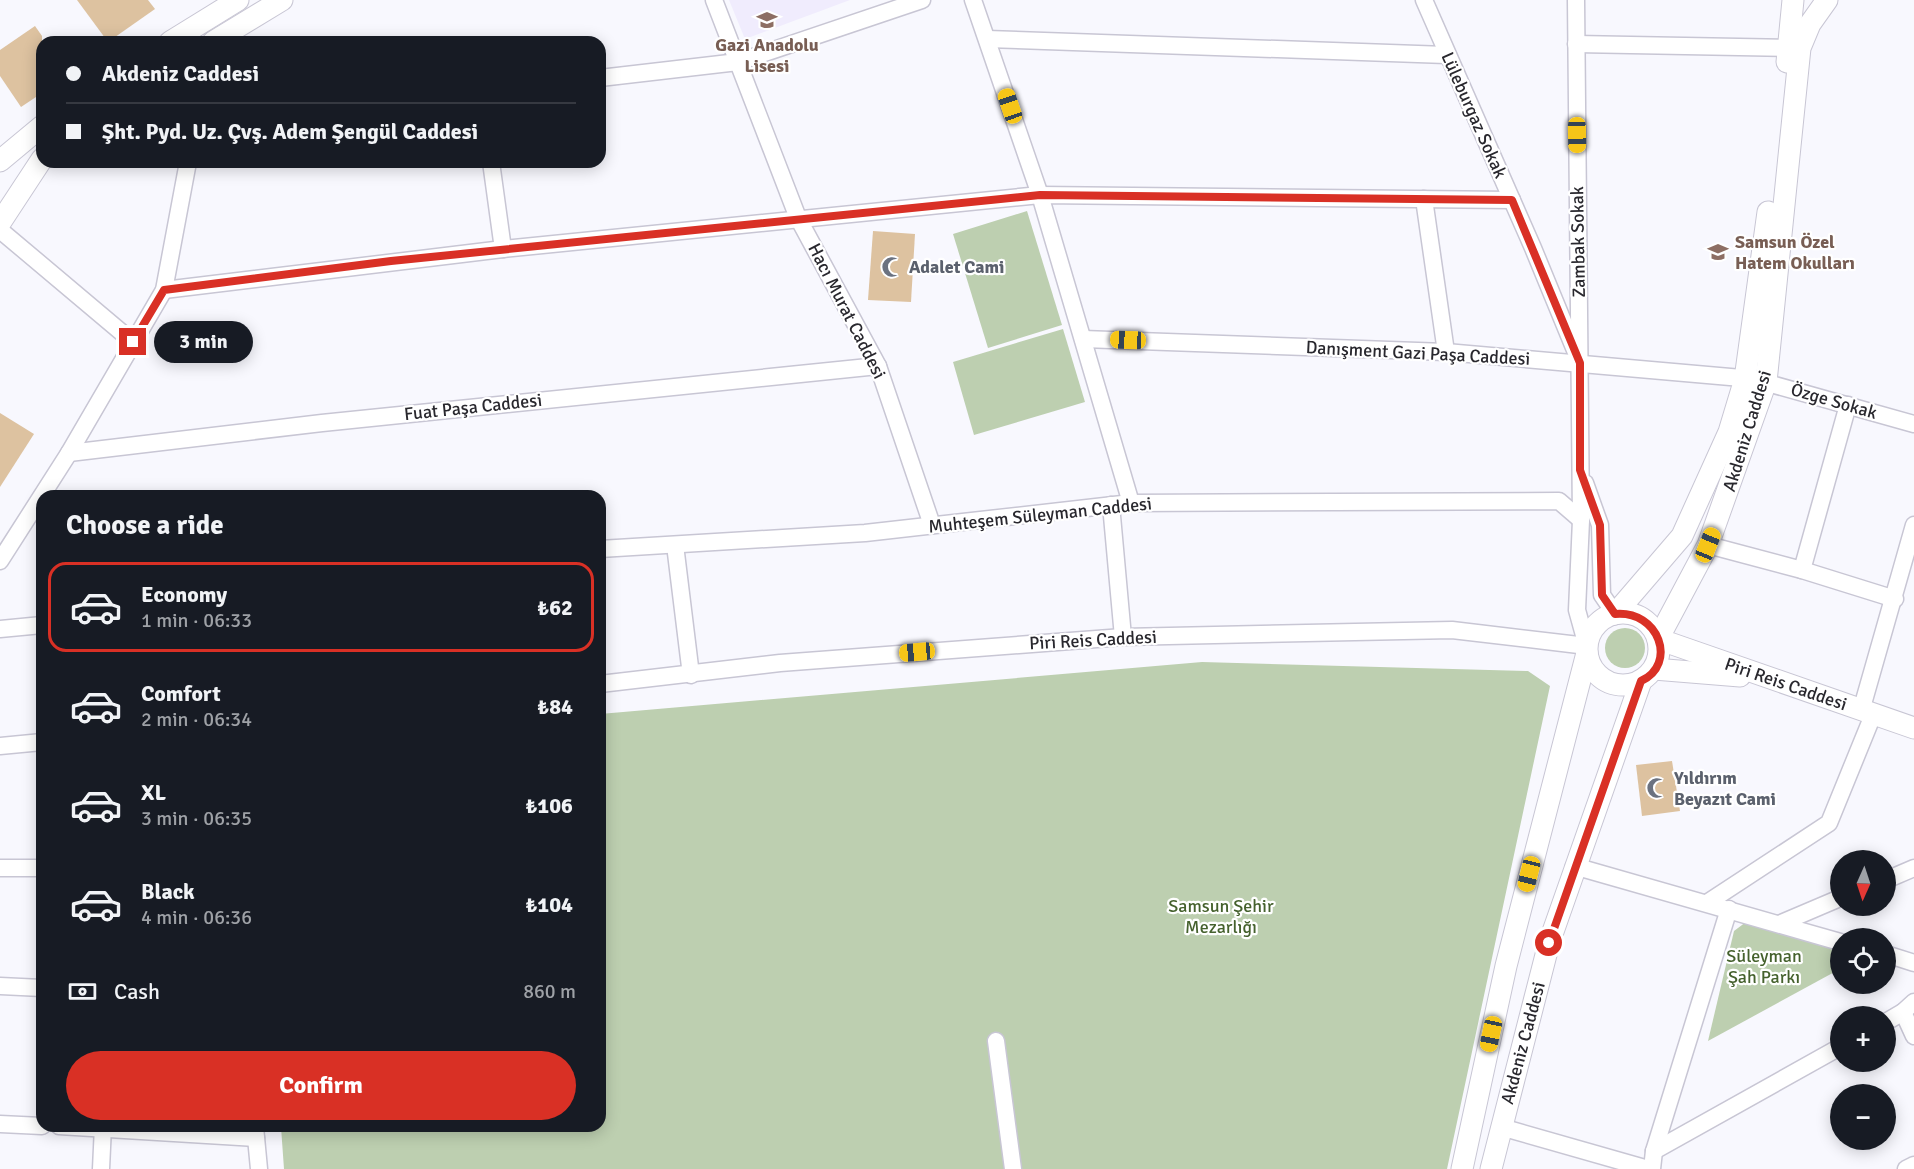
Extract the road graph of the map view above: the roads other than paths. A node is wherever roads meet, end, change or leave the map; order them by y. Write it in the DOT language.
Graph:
graph roads {
  1 [pos="238,0"];
  2 [pos="282,0"];
  3 [pos="714,0"];
  4 [pos="921,0"];
  5 [pos="973,0"];
  6 [pos="1424,0"];
  7 [pos="1576,0"];
  8 [pos="1793,0"];
  9 [pos="1827,0"];
  10 [pos="180,36"];
  11 [pos="223,36"];
  12 [pos="987,39"];
  13 [pos="1576,44"];
  14 [pos="1789,48"];
  15 [pos="1446,55"];
  16 [pos="738,62"];
  17 [pos="606,77"];
  18 [pos="36,131"];
  19 [pos="0,161"];
  20 [pos="36,168"];
  21 [pos="187,168"];
  22 [pos="492,168"];
  23 [pos="1040,195"];
  24 [pos="1424,199"];
  25 [pos="1512,200"];
  26 [pos="798,218"];
  27 [pos="0,223"];
  28 [pos="0,230"];
  29 [pos="503,249"];
  30 [pos="164,290"];
  31 [pos="1083,339"];
  32 [pos="133,342"];
  33 [pos="1446,352"];
  34 [pos="1580,363"];
  35 [pos="878,366"];
  36 [pos="1755,380"];
  37 [pos="1848,405"];
  38 [pos="1914,424"];
  39 [pos="69,453"];
  40 [pos="1580,470"];
  41 [pos="45,490"];
  42 [pos="1131,503"];
  43 [pos="36,505"];
  44 [pos="1111,505"];
  45 [pos="1581,520"];
  46 [pos="932,525"];
  47 [pos="1914,525"];
  48 [pos="675,545"];
  49 [pos="1708,545"];
  50 [pos="606,549"];
  51 [pos="0,561"];
  52 [pos="1802,570"];
  53 [pos="1895,599"];
  54 [pos="1615,614"];
  55 [pos="36,626"];
  56 [pos="0,629"];
  57 [pos="1123,636"];
  58 [pos="1658,639"];
  59 [pos="1587,650"];
  60 [pos="691,675"];
  61 [pos="1648,675"];
  62 [pos="1770,679"];
  63 [pos="606,683"];
  64 [pos="1867,713"];
  65 [pos="1914,728"];
  66 [pos="36,743"];
  67 [pos="0,746"];
  68 [pos="1574,866"];
  69 [pos="0,868"];
  70 [pos="36,868"];
  71 [pos="1914,868"];
  72 [pos="1896,876"];
  73 [pos="1830,902"];
  74 [pos="1707,903"];
  75 [pos="1729,909"];
  76 [pos="1779,924"];
  77 [pos="1830,939"];
  78 [pos="1896,957"];
  79 [pos="1914,963"];
  80 [pos="0,986"];
  81 [pos="36,988"];
  82 [pos="1908,1007"];
  83 [pos="1914,1036"];
  84 [pos="996,1041"];
  85 [pos="1830,1053"];
  86 [pos="0,1124"];
  87 [pos="36,1126"];
  88 [pos="1502,1127"];
  89 [pos="103,1132"];
  90 [pos="255,1132"];
  91 [pos="1654,1151"];
  92 [pos="1914,1165"];
  93 [pos="101,1169"];
  94 [pos="259,1169"];
  95 [pos="1012,1169"];
  96 [pos="1462,1169"];
  97 [pos="1491,1169"];
  98 [pos="1650,1169"];
  99 [pos="1906,1169"];
  1 -- 10 [label="main road"];
  2 -- 11 [label="main road"];
  3 -- 16 [label="street, Hacı Murat Caddesi"];
  4 -- 16 [label="street"];
  5 -- 12 [label="street"];
  6 -- 15 [label="street, Lüleburgaz Sokak"];
  7 -- 13 [label="street, Zambak Sokak"];
  8 -- 14 [label="main road, Akdeniz Caddesi"];
  9 -- 36 [label="main road, Akdeniz Caddesi"];
  12 -- 15 [label="street"];
  12 -- 23 [label="street"];
  13 -- 14 [label="street"];
  13 -- 34 [label="street, Zambak Sokak"];
  14 -- 36 [label="main road, Akdeniz Caddesi"];
  15 -- 25 [label="street, Lüleburgaz Sokak"];
  16 -- 17 [label="street"];
  16 -- 26 [label="street, Hacı Murat Caddesi"];
  18 -- 19 [label="main road"];
  20 -- 27 [label="main road"];
  21 -- 30 [label="street"];
  22 -- 29 [label="street"];
  23 -- 24 [label="street"];
  23 -- 26 [label="street"];
  23 -- 31 [label="street"];
  24 -- 25 [label="street"];
  24 -- 33 [label="street"];
  25 -- 34 [label="street, Lüleburgaz Sokak"];
  26 -- 29 [label="street"];
  26 -- 35 [label="street, Hacı Murat Caddesi"];
  28 -- 32 [label="street"];
  29 -- 30 [label="street"];
  30 -- 32 [label="street"];
  31 -- 33 [label="street, Danışment Gazi Paşa Caddesi"];
  31 -- 42 [label="street"];
  32 -- 39 [label="street"];
  33 -- 34 [label="street, Danışment Gazi Paşa Caddesi"];
  34 -- 36 [label="street, Danışment Gazi Paşa Caddesi"];
  34 -- 40 [label="street, Zambak Sokak"];
  35 -- 39 [label="street, Fuat Paşa Caddesi"];
  35 -- 46 [label="street, Hacı Murat Caddesi"];
  36 -- 37 [label="street, Özge Sokak"];
  36 -- 49 [label="main road, Akdeniz Caddesi"];
  36 -- 54 [label="main road, Akdeniz Caddesi"];
  37 -- 38 [label="street, Özge Sokak"];
  37 -- 52 [label="street"];
  39 -- 41 [label="street"];
  40 -- 45 [label="street, Zambak Sokak"];
  40 -- 54 [label="street"];
  42 -- 44 [label="street, Muhteşem Süleyman Caddesi"];
  42 -- 45 [label="street, Muhteşem Süleyman Caddesi"];
  43 -- 51 [label="street"];
  44 -- 46 [label="street, Muhteşem Süleyman Caddesi"];
  44 -- 57 [label="street"];
  45 -- 59 [label="street, Zambak Sokak"];
  46 -- 48 [label="street, Muhteşem Süleyman Caddesi"];
  47 -- 53 [label="street"];
  48 -- 50 [label="street, Muhteşem Süleyman Caddesi"];
  48 -- 60 [label="street"];
  49 -- 52 [label="street"];
  49 -- 58 [label="main road, Akdeniz Caddesi"];
  52 -- 53 [label="street"];
  53 -- 64 [label="street"];
  54 -- 58 [label="main road"];
  54 -- 59 [label="main road"];
  55 -- 56 [label="street"];
  57 -- 59 [label="street, Piri Reis Caddesi"];
  57 -- 60 [label="street, Piri Reis Caddesi"];
  58 -- 61 [label="main road"];
  58 -- 62 [label="main road, Piri Reis Caddesi"];
  59 -- 61 [label="main road"];
  59 -- 96 [label="main road, Akdeniz Caddesi"];
  60 -- 63 [label="street, Piri Reis Caddesi"];
  61 -- 62 [label="main road"];
  61 -- 68 [label="main road, Akdeniz Caddesi"];
  62 -- 64 [label="main road, Piri Reis Caddesi"];
  64 -- 65 [label="main road, Piri Reis Caddesi"];
  64 -- 74 [label="street"];
  66 -- 67 [label="street"];
  68 -- 74 [label="street"];
  68 -- 88 [label="main road, Akdeniz Caddesi"];
  69 -- 70 [label="street"];
  71 -- 72 [label="street"];
  73 -- 76 [label="street"];
  74 -- 75 [label="street"];
  75 -- 76 [label="street"];
  75 -- 91 [label="street"];
  76 -- 77 [label="street"];
  78 -- 79 [label="street"];
  80 -- 81 [label="street"];
  82 -- 83 [label="street"];
  84 -- 95 [label="street"];
  85 -- 91 [label="street"];
  86 -- 87 [label="street"];
  88 -- 97 [label="main road, Akdeniz Caddesi"];
  88 -- 98 [label="street"];
  89 -- 93 [label="street"];
  90 -- 94 [label="street"];
  91 -- 98 [label="street"];
  92 -- 99 [label="street"];
}
